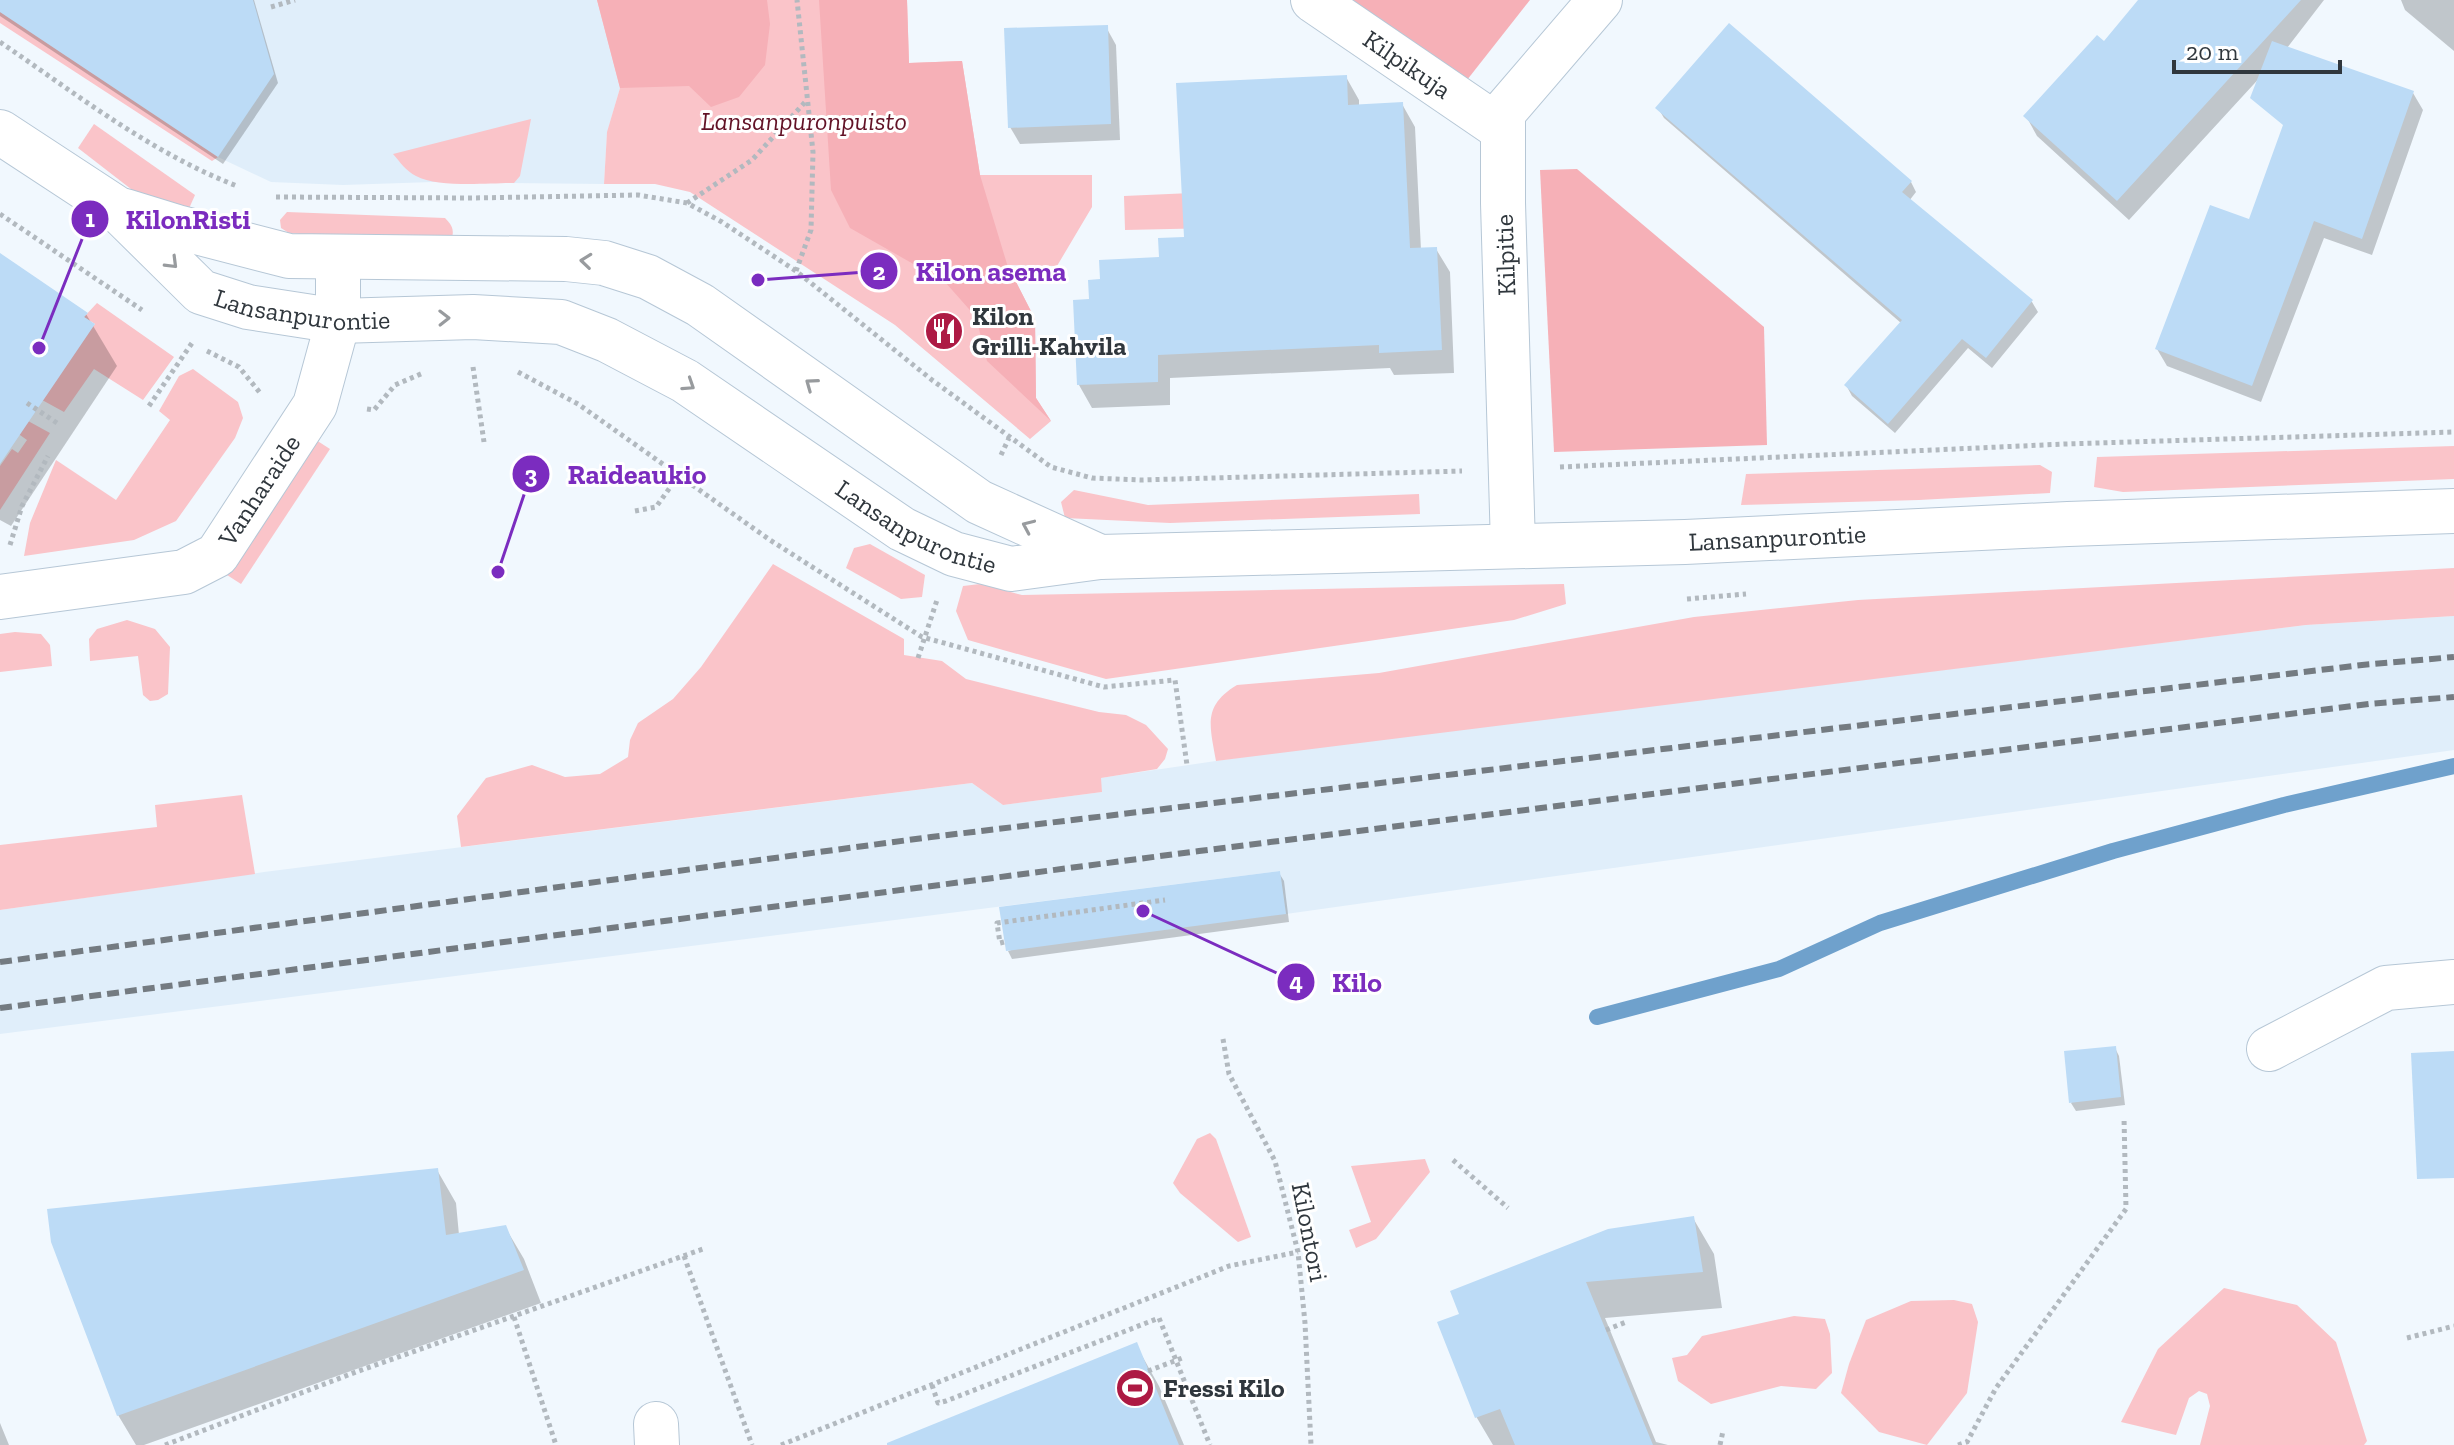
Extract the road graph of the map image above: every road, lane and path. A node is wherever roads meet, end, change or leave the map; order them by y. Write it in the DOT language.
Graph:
graph roads {
  1 [pos="295,0"];
  2 [pos="797,0"];
  3 [pos="1313,0"];
  4 [pos="1600,0"];
  5 [pos="271,7"];
  6 [pos="0,42"];
  7 [pos="808,99"];
  8 [pos="1502,129"];
  9 [pos="0,132"];
  10 [pos="240,187"];
  11 [pos="265,197"];
  12 [pos="687,203"];
  13 [pos="116,208"];
  14 [pos="0,214"];
  15 [pos="338,258"];
  16 [pos="796,271"];
  17 [pos="153,317"];
  18 [pos="338,321"];
  19 [pos="179,335"];
  20 [pos="192,343"];
  21 [pos="485,363"];
  22 [pos="435,367"];
  23 [pos="510,368"];
  24 [pos="27,403"];
  25 [pos="315,405"];
  26 [pos="149,406"];
  27 [pos="57,423"];
  28 [pos="2454,432"];
  29 [pos="484,442"];
  30 [pos="48,456"];
  31 [pos="1511,469"];
  32 [pos="679,475"];
  33 [pos="635,511"];
  34 [pos="2454,511"];
  35 [pos="1513,546"];
  36 [pos="5,554"];
  37 [pos="1100,557"];
  38 [pos="0,597"];
  39 [pos="922,637"];
  40 [pos="918,658"];
  41 [pos="1187,765"];
  42 [pos="1165,900"];
  43 [pos="1004,942"];
  44 [pos="2454,982"];
  45 [pos="1223,1039"];
  46 [pos="2269,1049"];
  47 [pos="2124,1117"];
  48 [pos="1453,1160"];
  49 [pos="1508,1208"];
  50 [pos="703,1249"];
  51 [pos="1298,1252"];
  52 [pos="684,1256"];
  53 [pos="514,1317"];
  54 [pos="1626,1322"];
  55 [pos="2454,1326"];
  56 [pos="1606,1330"];
  57 [pos="2407,1338"];
  58 [pos="1185,1357"];
  59 [pos="1174,1360"];
  60 [pos="1148,1371"];
  61 [pos="932,1385"];
  62 [pos="1723,1431"];
  63 [pos="165,1445"];
  64 [pos="556,1445"];
  65 [pos="752,1445"];
  66 [pos="781,1445"];
  67 [pos="1210,1445"];
  68 [pos="1311,1445"];
  69 [pos="1720,1445"];
  70 [pos="1958,1445"];
  1 -- 5 [label="path"];
  2 -- 7 [label="path"];
  3 -- 8 [label="street, Kilpikuja"];
  4 -- 8 [label="street, Kilpitie"];
  6 -- 10 [label="path"];
  7 -- 12 [label="path"];
  7 -- 16 [label="path"];
  8 -- 31 [label="street, Kilpitie"];
  9 -- 13 [label="street"];
  11 -- 12 [label="path"];
  12 -- 16 [label="path"];
  13 -- 15 [label="street, Lansanpurontie"];
  13 -- 18 [label="street, Lansanpurontie, one-way"];
  14 -- 17 [label="path"];
  15 -- 18 [label="street, Vanharaide"];
  37 -- 15 [label="street, Lansanpurontie, one-way"];
  16 -- 31 [label="path"];
  18 -- 25 [label="street, Vanharaide"];
  18 -- 37 [label="street, Lansanpurontie, one-way"];
  19 -- 20 [label="path"];
  20 -- 25 [label="path"];
  20 -- 26 [label="path"];
  21 -- 29 [label="path"];
  22 -- 25 [label="path"];
  23 -- 32 [label="path"];
  24 -- 27 [label="path"];
  25 -- 38 [label="street, Vanharaide"];
  28 -- 31 [label="path"];
  30 -- 36 [label="path"];
  31 -- 35 [label="street, Kilpitie"];
  32 -- 33 [label="path"];
  32 -- 39 [label="path"];
  34 -- 35 [label="street, Lansanpurontie"];
  35 -- 37 [label="street, Lansanpurontie"];
  39 -- 40 [label="path"];
  39 -- 41 [label="path"];
  42 -- 43 [label="path"];
  44 -- 46 [label="street"];
  45 -- 51 [label="path, Kilontori"];
  47 -- 70 [label="path"];
  48 -- 49 [label="path"];
  50 -- 52 [label="path"];
  51 -- 61 [label="path"];
  51 -- 68 [label="path, Kilontori"];
  52 -- 53 [label="path"];
  52 -- 65 [label="path"];
  53 -- 63 [label="path"];
  53 -- 64 [label="path"];
  54 -- 56 [label="path"];
  55 -- 57 [label="path"];
  58 -- 59 [label="path"];
  59 -- 60 [label="path"];
  59 -- 61 [label="path"];
  59 -- 67 [label="path"];
  61 -- 66 [label="path"];
  62 -- 69 [label="path"];
}
